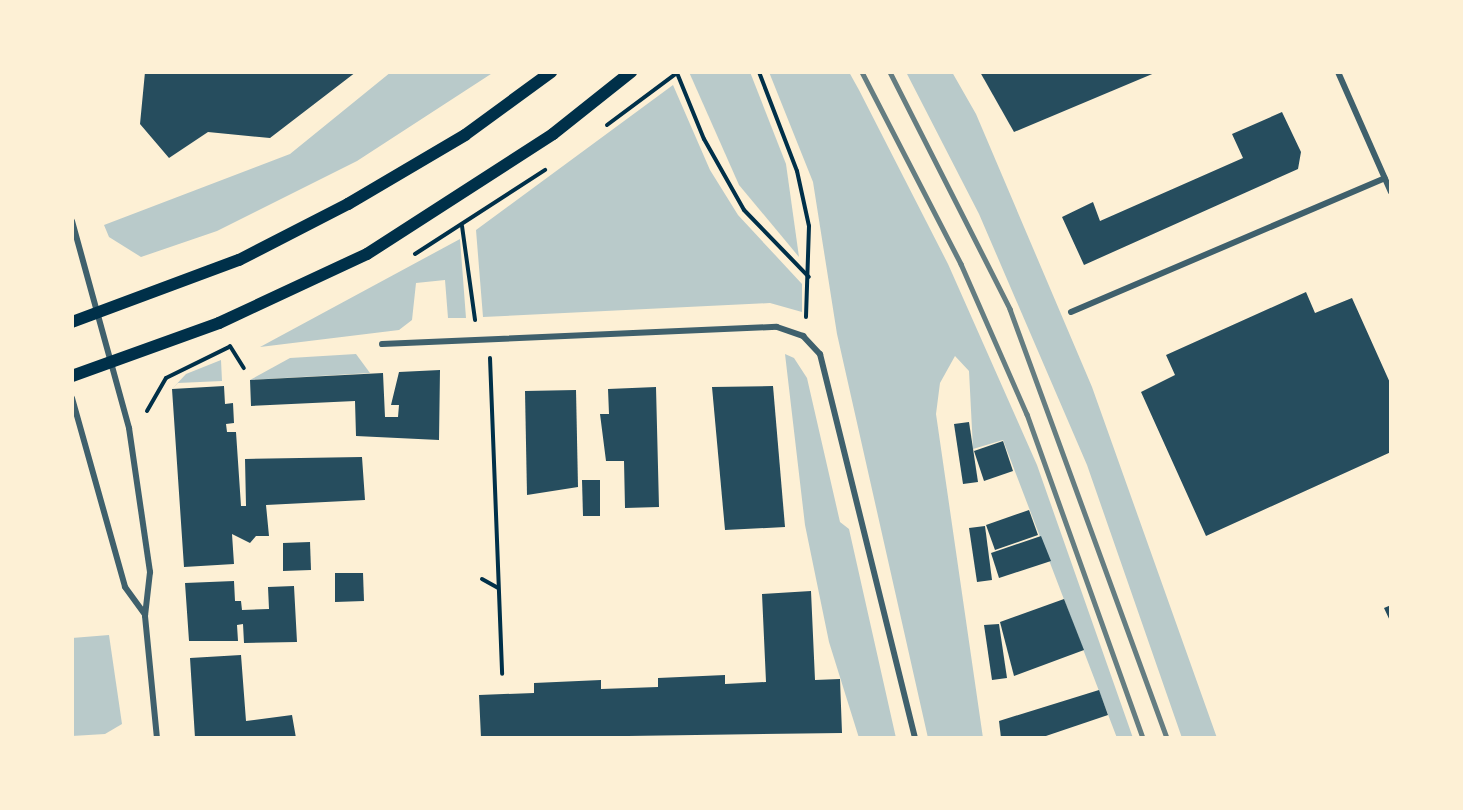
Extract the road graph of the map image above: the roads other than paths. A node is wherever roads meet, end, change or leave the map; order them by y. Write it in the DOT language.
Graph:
graph roads {
  1 [pos="550,72"];
  2 [pos="631,72"];
  3 [pos="1338,72"];
  4 [pos="1385,177"];
  5 [pos="1391,192"];
  6 [pos="72,221"];
  7 [pos="1071,312"];
  8 [pos="98,314"];
  9 [pos="72,322"];
  10 [pos="382,344"];
  11 [pos="111,360"];
  12 [pos="72,376"];
  13 [pos="72,398"];
  14 [pos="145,616"];
  15 [pos="157,738"];
  16 [pos="915,738"];
  1 -- 8 [label="main road"];
  2 -- 11 [label="main road"];
  3 -- 4 [label="street"];
  4 -- 5 [label="street"];
  4 -- 7 [label="street"];
  6 -- 8 [label="street"];
  8 -- 9 [label="main road"];
  8 -- 11 [label="street"];
  10 -- 16 [label="street"];
  11 -- 12 [label="main road"];
  11 -- 14 [label="street"];
  13 -- 14 [label="street"];
  14 -- 15 [label="street"];
}
